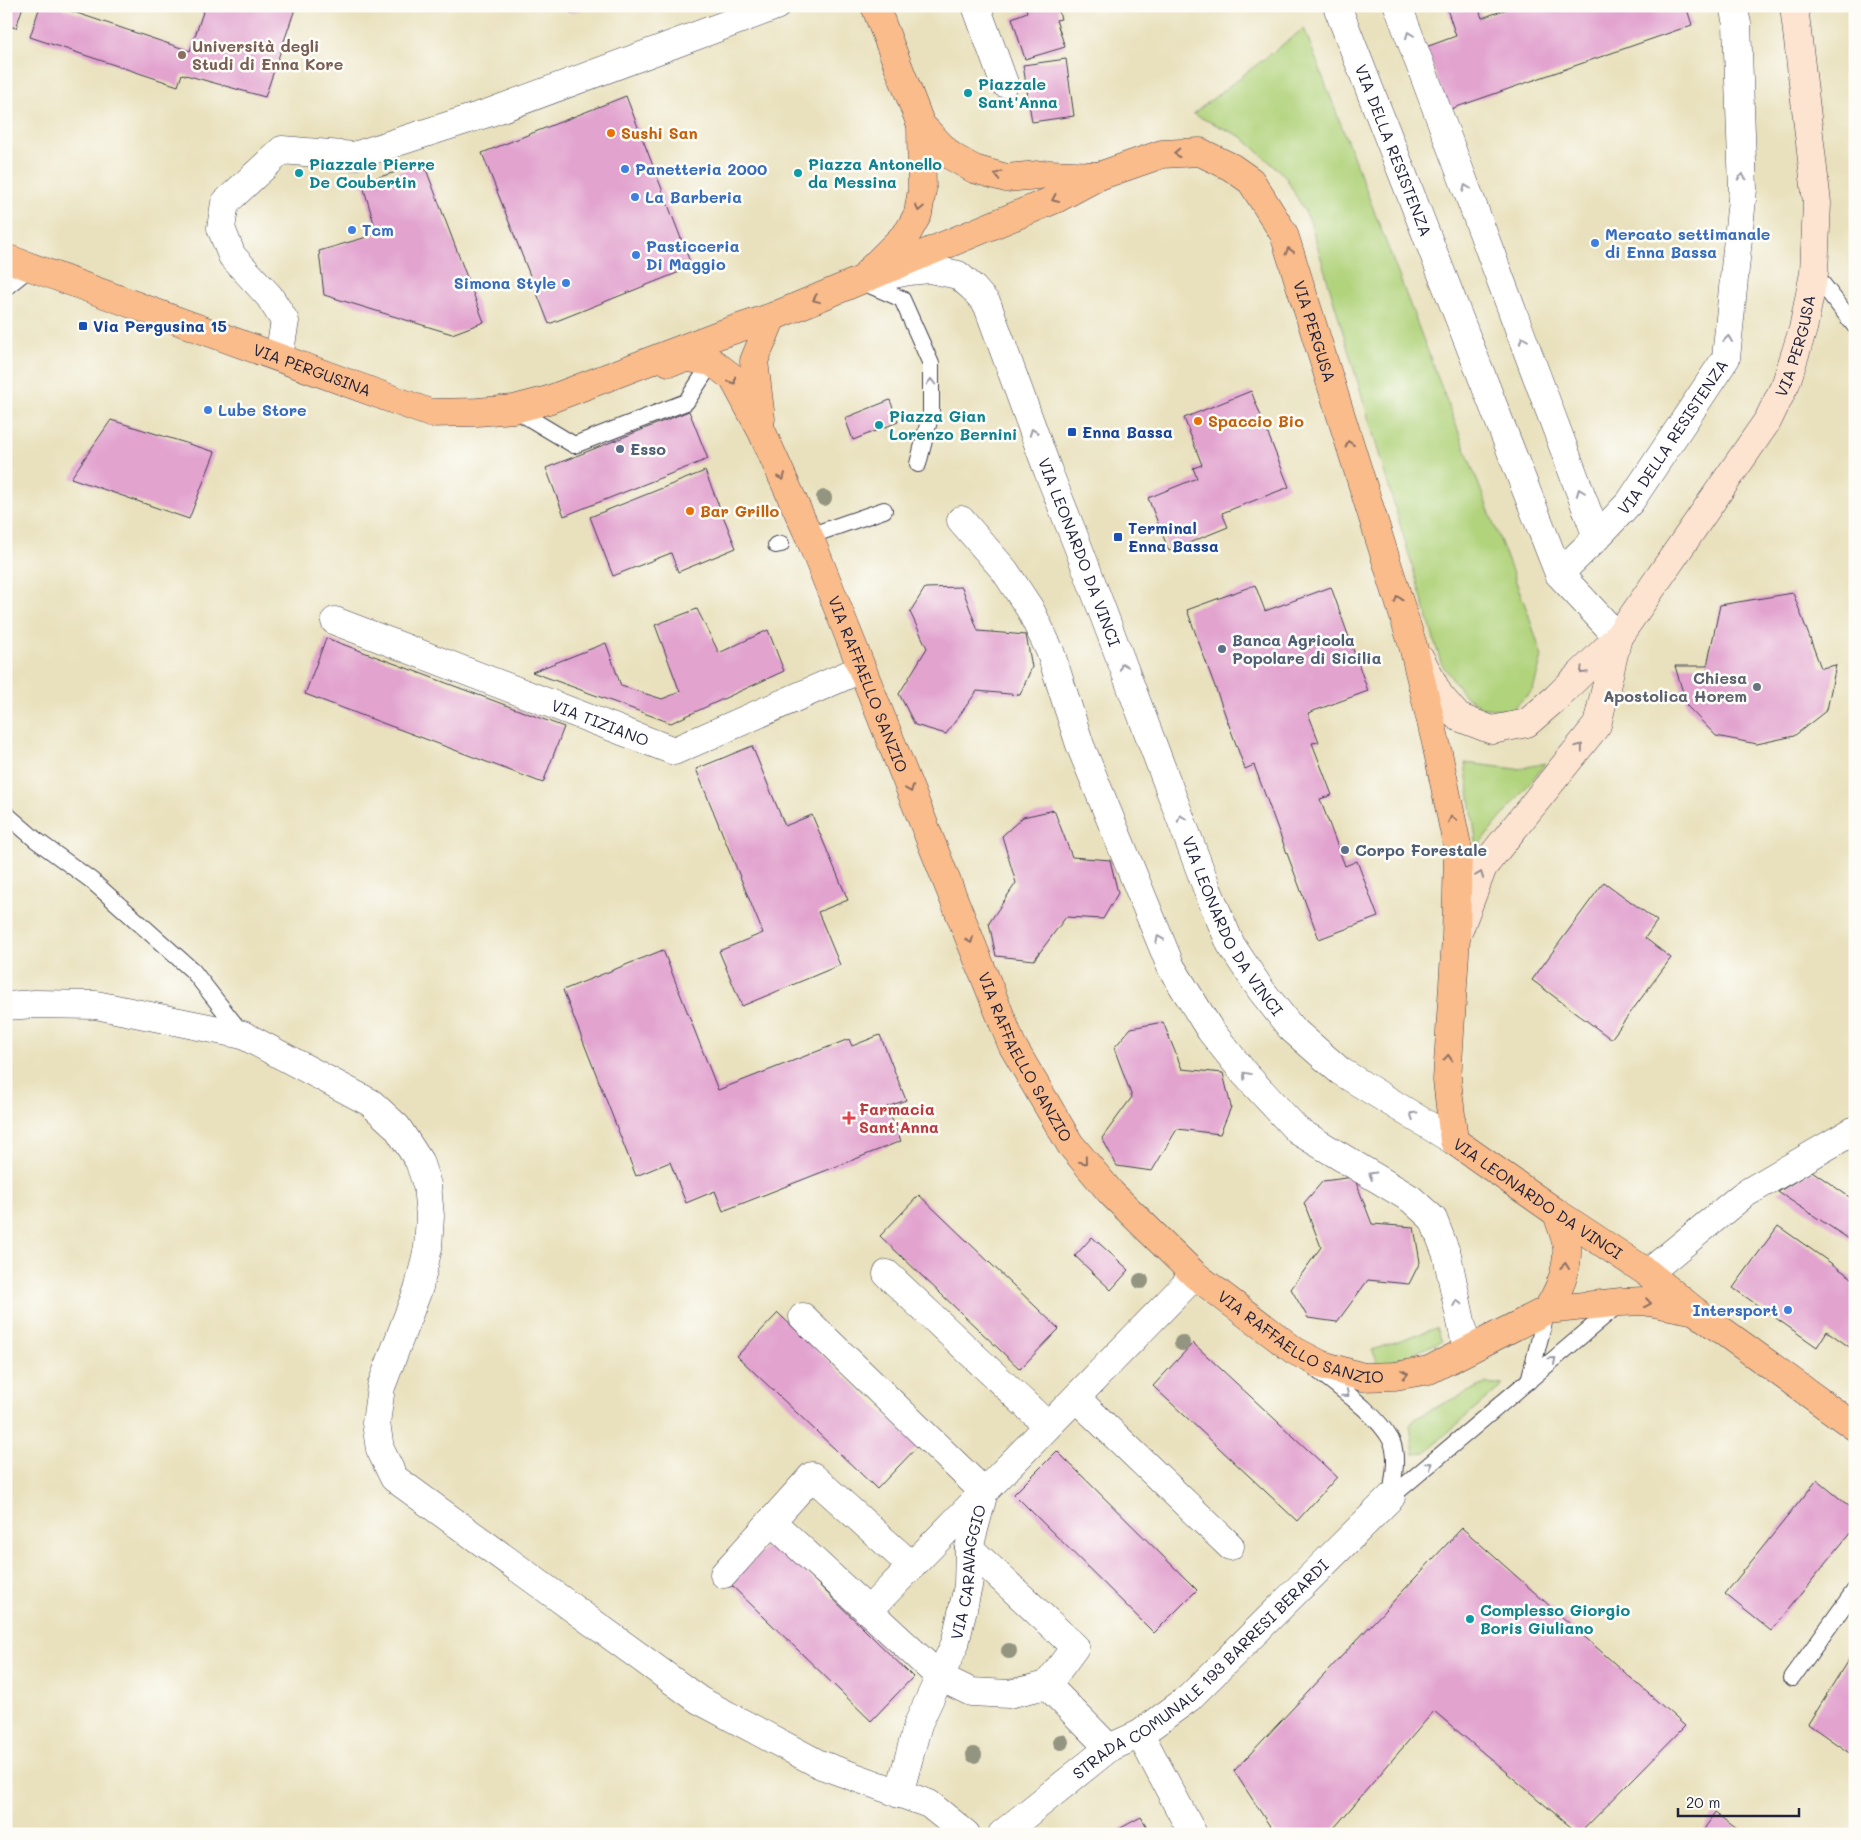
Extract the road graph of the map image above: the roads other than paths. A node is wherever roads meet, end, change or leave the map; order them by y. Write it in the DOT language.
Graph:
graph roads {
  1 [pos="776,6"];
  2 [pos="875,6"];
  3 [pos="976,6"];
  4 [pos="1336,6"];
  5 [pos="1398,6"];
  6 [pos="1734,6"];
  7 [pos="1794,6"];
  8 [pos="1004,83"];
  9 [pos="921,124"];
  10 [pos="1098,176"];
  11 [pos="6,258"];
  12 [pos="31,267"];
  13 [pos="1814,273"];
  14 [pos="860,281"];
  15 [pos="6,287"];
  16 [pos="772,317"];
  17 [pos="1855,326"];
  18 [pos="279,356"];
  19 [pos="712,362"];
  20 [pos="624,371"];
  21 [pos="514,409"];
  22 [pos="762,432"];
  23 [pos="918,464"];
  24 [pos="884,510"];
  25 [pos="961,520"];
  26 [pos="809,536"];
  27 [pos="1597,537"];
  28 [pos="1559,574"];
  29 [pos="335,620"];
  30 [pos="1618,637"];
  31 [pos="1413,646"];
  32 [pos="861,669"];
  33 [pos="6,814"];
  34 [pos="1456,937"];
  35 [pos="6,1006"];
  36 [pos="243,1035"];
  37 [pos="1855,1130"];
  38 [pos="1454,1141"];
  39 [pos="1556,1214"];
  40 [pos="1648,1273"];
  41 [pos="887,1274"];
  42 [pos="1195,1275"];
  43 [pos="1621,1302"];
  44 [pos="1547,1310"];
  45 [pos="1695,1311"];
  46 [pos="803,1317"];
  47 [pos="1467,1350"];
  48 [pos="1294,1351"];
  49 [pos="1529,1381"];
  50 [pos="1076,1398"];
  51 [pos="1048,1426"];
  52 [pos="1855,1427"];
  53 [pos="984,1492"];
  54 [pos="1391,1497"];
  55 [pos="771,1521"];
  56 [pos="1230,1546"];
  57 [pos="969,1548"];
  58 [pos="912,1566"];
  59 [pos="724,1574"];
  60 [pos="1855,1590"];
  61 [pos="868,1611"];
  62 [pos="940,1677"];
  63 [pos="1792,1678"];
  64 [pos="1047,1685"];
  65 [pos="1140,1734"];
  66 [pos="1109,1748"];
  67 [pos="899,1794"];
  68 [pos="966,1834"];
  69 [pos="1002,1834"];
  70 [pos="1193,1834"];
  1 -- 18 [label="street"];
  2 -- 9 [label="main road"];
  3 -- 8 [label="street"];
  4 -- 28 [label="street, VIA DELLA RESISTENZA"];
  27 -- 5 [label="street, one-way"];
  27 -- 6 [label="street, VIA DELLA RESISTENZA, one-way"];
  7 -- 13 [label="main road, VIA PERGUSA"];
  10 -- 9 [label="main road, one-way"];
  9 -- 14 [label="main road, one-way"];
  10 -- 14 [label="main road, one-way"];
  31 -- 10 [label="main road, VIA PERGUSA, one-way"];
  11 -- 12 [label="main road, VIA PERGUSINA"];
  12 -- 15 [label="lane"];
  12 -- 18 [label="main road, VIA PERGUSINA"];
  13 -- 17 [label="lane"];
  13 -- 30 [label="main road, VIA PERGUSA"];
  14 -- 16 [label="main road, one-way"];
  23 -- 14 [label="lane, one-way"];
  38 -- 14 [label="street, VIA LEONARDO DA VINCI, one-way"];
  16 -- 20 [label="main road"];
  16 -- 22 [label="main road"];
  18 -- 21 [label="main road, VIA PERGUSINA"];
  19 -- 20 [label="main road"];
  19 -- 21 [label="lane"];
  19 -- 22 [label="main road, one-way"];
  20 -- 21 [label="main road, VIA PERGUSINA"];
  22 -- 26 [label="main road, VIA RAFFAELLO SANZIO, one-way"];
  24 -- 26 [label="lane"];
  47 -- 25 [label="street, one-way"];
  26 -- 32 [label="main road, VIA RAFFAELLO SANZIO"];
  27 -- 28 [label="street, VIA DELLA RESISTENZA"];
  28 -- 30 [label="street, VIA DELLA RESISTENZA"];
  29 -- 32 [label="street, VIA TIZIANO"];
  30 -- 31 [label="main road, one-way"];
  34 -- 30 [label="main road, one-way"];
  34 -- 31 [label="main road, VIA PERGUSA, one-way"];
  32 -- 42 [label="main road, VIA RAFFAELLO SANZIO, one-way"];
  33 -- 36 [label="lane"];
  38 -- 34 [label="main road, VIA PERGUSA, one-way"];
  35 -- 36 [label="street"];
  36 -- 67 [label="street"];
  37 -- 40 [label="street"];
  38 -- 39 [label="main road, VIA LEONARDO DA VINCI"];
  39 -- 40 [label="main road, VIA LEONARDO DA VINCI"];
  44 -- 39 [label="main road, one-way"];
  40 -- 45 [label="main road, VIA LEONARDO DA VINCI"];
  41 -- 51 [label="street"];
  42 -- 48 [label="main road, VIA RAFFAELLO SANZIO"];
  42 -- 50 [label="street, VIA CARAVAGGIO"];
  43 -- 44 [label="main road"];
  43 -- 45 [label="main road, one-way"];
  49 -- 43 [label="lane, one-way"];
  44 -- 47 [label="main road, VIA RAFFAELLO SANZIO"];
  44 -- 49 [label="lane"];
  45 -- 52 [label="main road, VIA LEONARDO DA VINCI"];
  46 -- 53 [label="street"];
  48 -- 47 [label="main road, VIA RAFFAELLO SANZIO, one-way"];
  48 -- 54 [label="lane, one-way"];
  54 -- 49 [label="lane, one-way"];
  50 -- 51 [label="street, VIA CARAVAGGIO"];
  50 -- 56 [label="street"];
  51 -- 53 [label="street, VIA CARAVAGGIO"];
  53 -- 57 [label="street, VIA CARAVAGGIO"];
  53 -- 58 [label="street"];
  54 -- 65 [label="street, STRADA COMUNALE 193 BARRESI BERARDI"];
  55 -- 58 [label="street"];
  55 -- 59 [label="street"];
  55 -- 61 [label="street"];
  57 -- 62 [label="street, VIA CARAVAGGIO"];
  57 -- 64 [label="street"];
  58 -- 61 [label="street"];
  60 -- 63 [label="lane"];
  61 -- 62 [label="street"];
  62 -- 64 [label="street"];
  62 -- 67 [label="street, VIA CARAVAGGIO"];
  64 -- 66 [label="street"];
  65 -- 66 [label="street, STRADA COMUNALE 193 BARRESI BERARDI"];
  65 -- 70 [label="street"];
  66 -- 69 [label="street, STRADA COMUNALE 193 BARRESI BERARDI"];
  67 -- 68 [label="street"];
}
